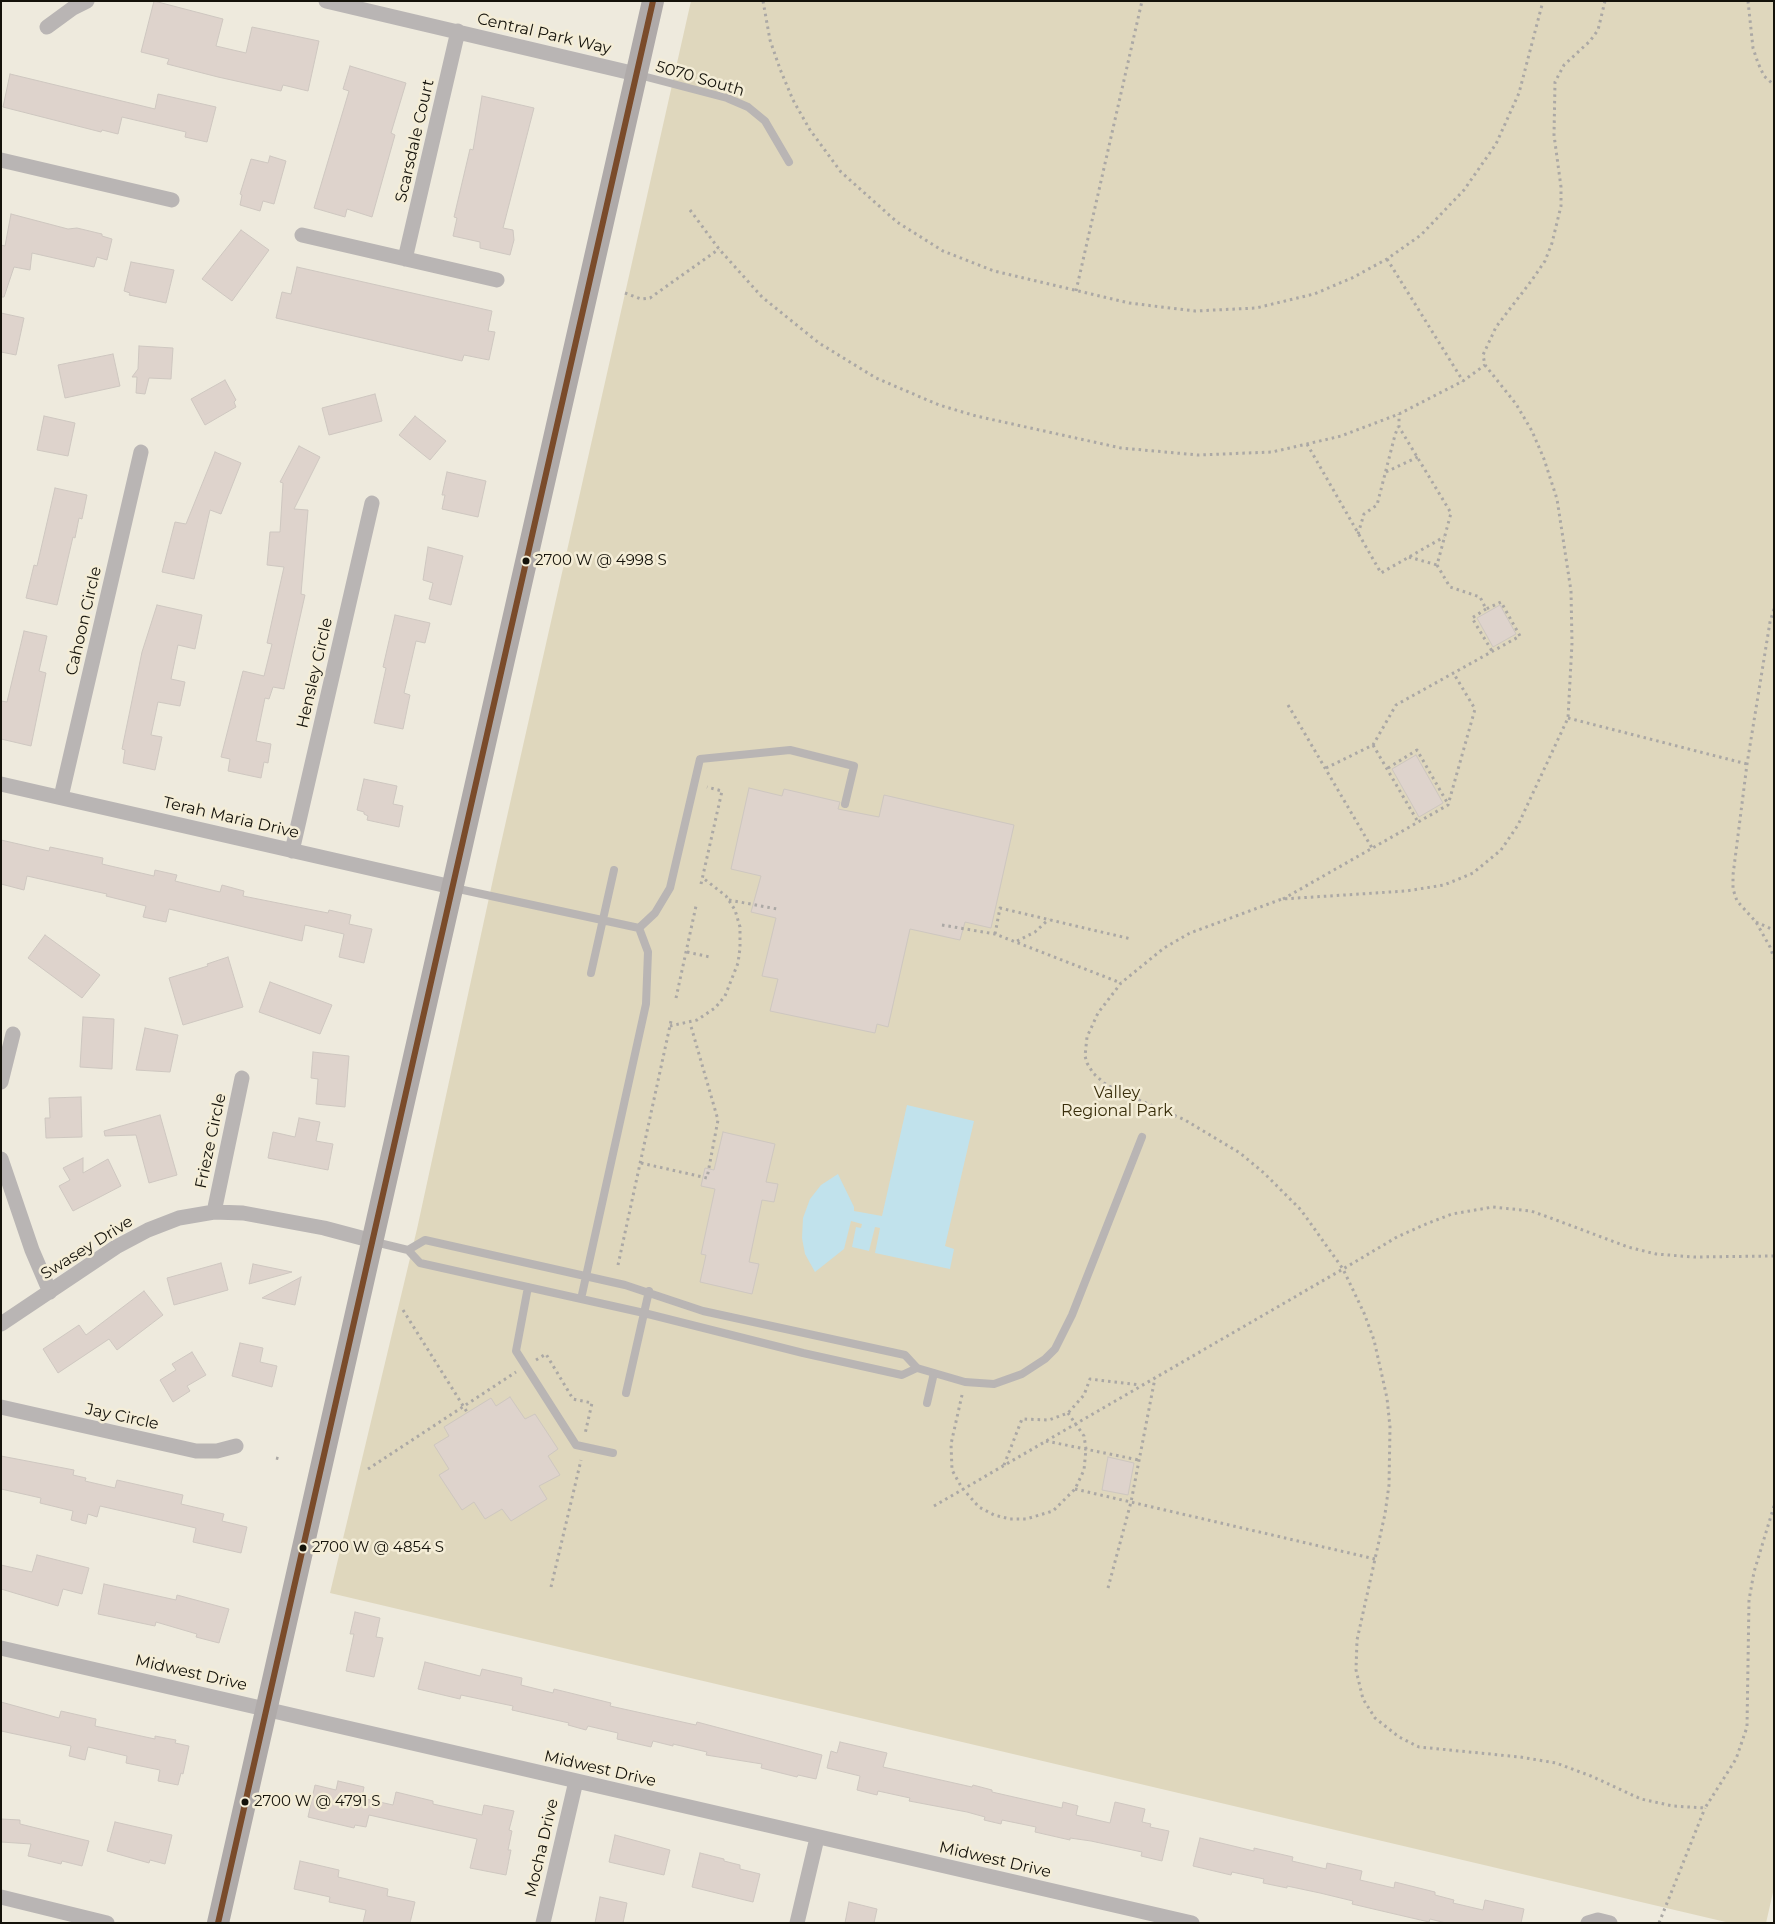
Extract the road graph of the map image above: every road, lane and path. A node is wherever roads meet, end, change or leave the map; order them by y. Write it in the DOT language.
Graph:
graph roads {
  1 [pos="87,1"];
  2 [pos="326,1"];
  3 [pos="653,1"];
  4 [pos="763,1"];
  5 [pos="1142,1"];
  6 [pos="1543,1"];
  7 [pos="1605,1"];
  8 [pos="1748,1"];
  9 [pos="47,27"];
  10 [pos="458,31"];
  11 [pos="636,74"];
  12 [pos="1774,85"];
  13 [pos="1,160"];
  14 [pos="789,162"];
  15 [pos="172,200"];
  16 [pos="690,210"];
  17 [pos="302,236"];
  18 [pos="719,249"];
  19 [pos="405,259"];
  20 [pos="1387,259"];
  21 [pos="497,280"];
  22 [pos="1076,291"];
  23 [pos="625,293"];
  24 [pos="1484,365"];
  25 [pos="1463,381"];
  26 [pos="1399,414"];
  27 [pos="1399,426"];
  28 [pos="1308,444"];
  29 [pos="141,452"];
  30 [pos="1418,457"];
  31 [pos="1386,472"];
  32 [pos="372,503"];
  33 [pos="1358,534"];
  34 [pos="1444,537"];
  35 [pos="1407,557"];
  36 [pos="1437,565"];
  37 [pos="1774,609"];
  38 [pos="1486,610"];
  39 [pos="1492,651"];
  40 [pos="1454,674"];
  41 [pos="1288,705"];
  42 [pos="1568,718"];
  43 [pos="1373,745"];
  44 [pos="1747,764"];
  45 [pos="1326,768"];
  46 [pos="1388,768"];
  47 [pos="1,784"];
  48 [pos="706,787"];
  49 [pos="61,797"];
  50 [pos="845,804"];
  51 [pos="1448,804"];
  52 [pos="1418,822"];
  53 [pos="1372,848"];
  54 [pos="292,851"];
  55 [pos="614,870"];
  56 [pos="703,878"];
  57 [pos="701,884"];
  58 [pos="452,887"];
  59 [pos="1282,899"];
  60 [pos="729,900"];
  61 [pos="696,906"];
  62 [pos="777,909"];
  63 [pos="1049,919"];
  64 [pos="603,920"];
  65 [pos="1756,922"];
  66 [pos="942,925"];
  67 [pos="639,928"];
  68 [pos="1774,930"];
  69 [pos="995,934"];
  70 [pos="1131,939"];
  71 [pos="1017,941"];
  72 [pos="686,952"];
  73 [pos="710,957"];
  74 [pos="1774,958"];
  75 [pos="732,962"];
  76 [pos="738,963"];
  77 [pos="591,973"];
  78 [pos="1120,983"];
  79 [pos="676,998"];
  80 [pos="671,1021"];
  81 [pos="690,1023"];
  82 [pos="670,1026"];
  83 [pos="13,1034"];
  84 [pos="242,1078"];
  85 [pos="1,1082"];
  86 [pos="1142,1136"];
  87 [pos="1,1159"];
  88 [pos="641,1163"];
  89 [pos="214,1212"];
  90 [pos="373,1242"];
  91 [pos="408,1250"];
  92 [pos="1774,1256"];
  93 [pos="618,1266"];
  94 [pos="1343,1269"];
  95 [pos="586,1277"];
  96 [pos="528,1287"];
  97 [pos="649,1291"];
  98 [pos="50,1292"];
  99 [pos="581,1299"];
  100 [pos="403,1310"];
  101 [pos="644,1313"];
  102 [pos="1,1324"];
  103 [pos="525,1366"];
  104 [pos="917,1368"];
  105 [pos="934,1373"];
  106 [pos="1155,1377"];
  107 [pos="1141,1386"];
  108 [pos="626,1393"];
  109 [pos="962,1394"];
  110 [pos="927,1403"];
  111 [pos="1,1407"];
  112 [pos="463,1407"];
  113 [pos="467,1412"];
  114 [pos="1068,1413"];
  115 [pos="1076,1422"];
  116 [pos="1045,1441"];
  117 [pos="236,1446"];
  118 [pos="584,1447"];
  119 [pos="1086,1449"];
  120 [pos="613,1453"];
  121 [pos="1139,1460"];
  122 [pos="1004,1465"];
  123 [pos="368,1469"];
  124 [pos="962,1488"];
  125 [pos="1076,1490"];
  126 [pos="1131,1502"];
  127 [pos="934,1506"];
  128 [pos="1774,1506"];
  129 [pos="1375,1559"];
  130 [pos="551,1587"];
  131 [pos="1108,1588"];
  132 [pos="1,1648"];
  133 [pos="268,1708"];
  134 [pos="576,1781"];
  135 [pos="1705,1808"];
  136 [pos="817,1838"];
  137 [pos="1,1897"];
  138 [pos="107,1923"];
  139 [pos="218,1923"];
  140 [pos="543,1923"];
  141 [pos="797,1923"];
  142 [pos="1192,1923"];
  143 [pos="1659,1923"];
  1 -- 9 [label="street"];
  2 -- 10 [label="street, Central Park Way"];
  3 -- 11 [label="main road"];
  4 -- 22 [label="path"];
  5 -- 22 [label="path"];
  6 -- 20 [label="path"];
  7 -- 24 [label="path"];
  8 -- 12 [label="path"];
  10 -- 11 [label="street, Central Park Way"];
  10 -- 19 [label="street, Scarsdale Court"];
  11 -- 14 [label="lane, 5070 South"];
  11 -- 58 [label="main road"];
  13 -- 15 [label="street"];
  16 -- 18 [label="path"];
  17 -- 19 [label="street"];
  18 -- 23 [label="path"];
  18 -- 28 [label="path"];
  19 -- 21 [label="street"];
  20 -- 22 [label="path"];
  20 -- 25 [label="path"];
  24 -- 25 [label="path"];
  24 -- 42 [label="path"];
  25 -- 26 [label="path"];
  26 -- 27 [label="path"];
  26 -- 28 [label="path"];
  27 -- 30 [label="path"];
  27 -- 31 [label="path"];
  28 -- 33 [label="path"];
  29 -- 49 [label="street, Cahoon Circle"];
  30 -- 31 [label="path"];
  30 -- 34 [label="path"];
  31 -- 33 [label="path"];
  32 -- 54 [label="street, Hensley Circle"];
  33 -- 35 [label="path"];
  34 -- 35 [label="path"];
  34 -- 36 [label="path"];
  35 -- 36 [label="path"];
  36 -- 38 [label="path"];
  37 -- 44 [label="path"];
  38 -- 39 [label="path"];
  38 -- 39 [label="path"];
  39 -- 40 [label="path"];
  40 -- 43 [label="path"];
  40 -- 51 [label="path"];
  41 -- 45 [label="path"];
  42 -- 44 [label="path"];
  42 -- 59 [label="path"];
  43 -- 45 [label="path"];
  43 -- 46 [label="path"];
  44 -- 65 [label="path"];
  45 -- 53 [label="path"];
  46 -- 51 [label="path"];
  46 -- 52 [label="path"];
  47 -- 49 [label="street, Terah Maria Drive"];
  48 -- 56 [label="path"];
  49 -- 54 [label="street, Terah Maria Drive"];
  50 -- 67 [label="lane"];
  51 -- 52 [label="path"];
  52 -- 53 [label="path"];
  53 -- 59 [label="path"];
  54 -- 58 [label="street, Terah Maria Drive"];
  55 -- 64 [label="lane"];
  56 -- 57 [label="path"];
  56 -- 60 [label="path"];
  58 -- 64 [label="lane"];
  58 -- 90 [label="main road"];
  59 -- 78 [label="path"];
  60 -- 62 [label="path"];
  60 -- 76 [label="path"];
  61 -- 72 [label="path"];
  63 -- 69 [label="path"];
  63 -- 70 [label="path"];
  63 -- 71 [label="path"];
  64 -- 67 [label="lane"];
  64 -- 77 [label="lane"];
  65 -- 68 [label="path"];
  65 -- 74 [label="path"];
  66 -- 69 [label="path"];
  67 -- 95 [label="lane"];
  69 -- 71 [label="path"];
  71 -- 78 [label="path"];
  72 -- 73 [label="path"];
  72 -- 79 [label="path"];
  75 -- 76 [label="path"];
  76 -- 81 [label="path"];
  78 -- 94 [label="path"];
  80 -- 82 [label="path"];
  81 -- 82 [label="path"];
  81 -- 88 [label="path"];
  82 -- 88 [label="path"];
  83 -- 85 [label="street"];
  84 -- 89 [label="street, Frieze Circle"];
  86 -- 105 [label="lane"];
  87 -- 98 [label="street"];
  88 -- 93 [label="path"];
  89 -- 90 [label="street, Swasey Drive"];
  89 -- 98 [label="street, Swasey Drive"];
  90 -- 91 [label="lane"];
  90 -- 133 [label="main road"];
  91 -- 95 [label="lane"];
  91 -- 96 [label="lane"];
  92 -- 94 [label="path"];
  94 -- 106 [label="path"];
  94 -- 129 [label="path"];
  95 -- 97 [label="lane"];
  95 -- 99 [label="lane"];
  96 -- 99 [label="lane"];
  96 -- 103 [label="lane"];
  97 -- 101 [label="lane"];
  97 -- 104 [label="lane"];
  98 -- 102 [label="street, Swasey Drive"];
  99 -- 101 [label="lane"];
  100 -- 112 [label="path"];
  101 -- 104 [label="lane"];
  101 -- 108 [label="lane"];
  103 -- 112 [label="path"];
  103 -- 118 [label="lane"];
  103 -- 118 [label="path"];
  104 -- 105 [label="lane"];
  105 -- 110 [label="lane"];
  106 -- 107 [label="path"];
  106 -- 121 [label="path"];
  107 -- 114 [label="path"];
  107 -- 115 [label="path"];
  109 -- 124 [label="path"];
  111 -- 117 [label="street, Jay Circle"];
  112 -- 113 [label="path"];
  112 -- 123 [label="path"];
  114 -- 115 [label="path"];
  114 -- 122 [label="path"];
  115 -- 116 [label="path"];
  115 -- 119 [label="path"];
  116 -- 119 [label="path"];
  116 -- 122 [label="path"];
  118 -- 120 [label="lane"];
  118 -- 130 [label="path"];
  119 -- 121 [label="path"];
  119 -- 125 [label="path"];
  121 -- 126 [label="path"];
  122 -- 124 [label="path"];
  124 -- 125 [label="path"];
  124 -- 127 [label="path"];
  125 -- 126 [label="path"];
  126 -- 129 [label="path"];
  126 -- 131 [label="path"];
  128 -- 135 [label="path"];
  129 -- 135 [label="path"];
  132 -- 133 [label="street, Midwest Drive"];
  133 -- 134 [label="street, Midwest Drive"];
  133 -- 139 [label="main road"];
  134 -- 136 [label="street, Midwest Drive"];
  134 -- 140 [label="street, Mocha Drive"];
  135 -- 143 [label="path"];
  136 -- 141 [label="street"];
  136 -- 142 [label="street, Midwest Drive"];
  137 -- 138 [label="street"];
}
